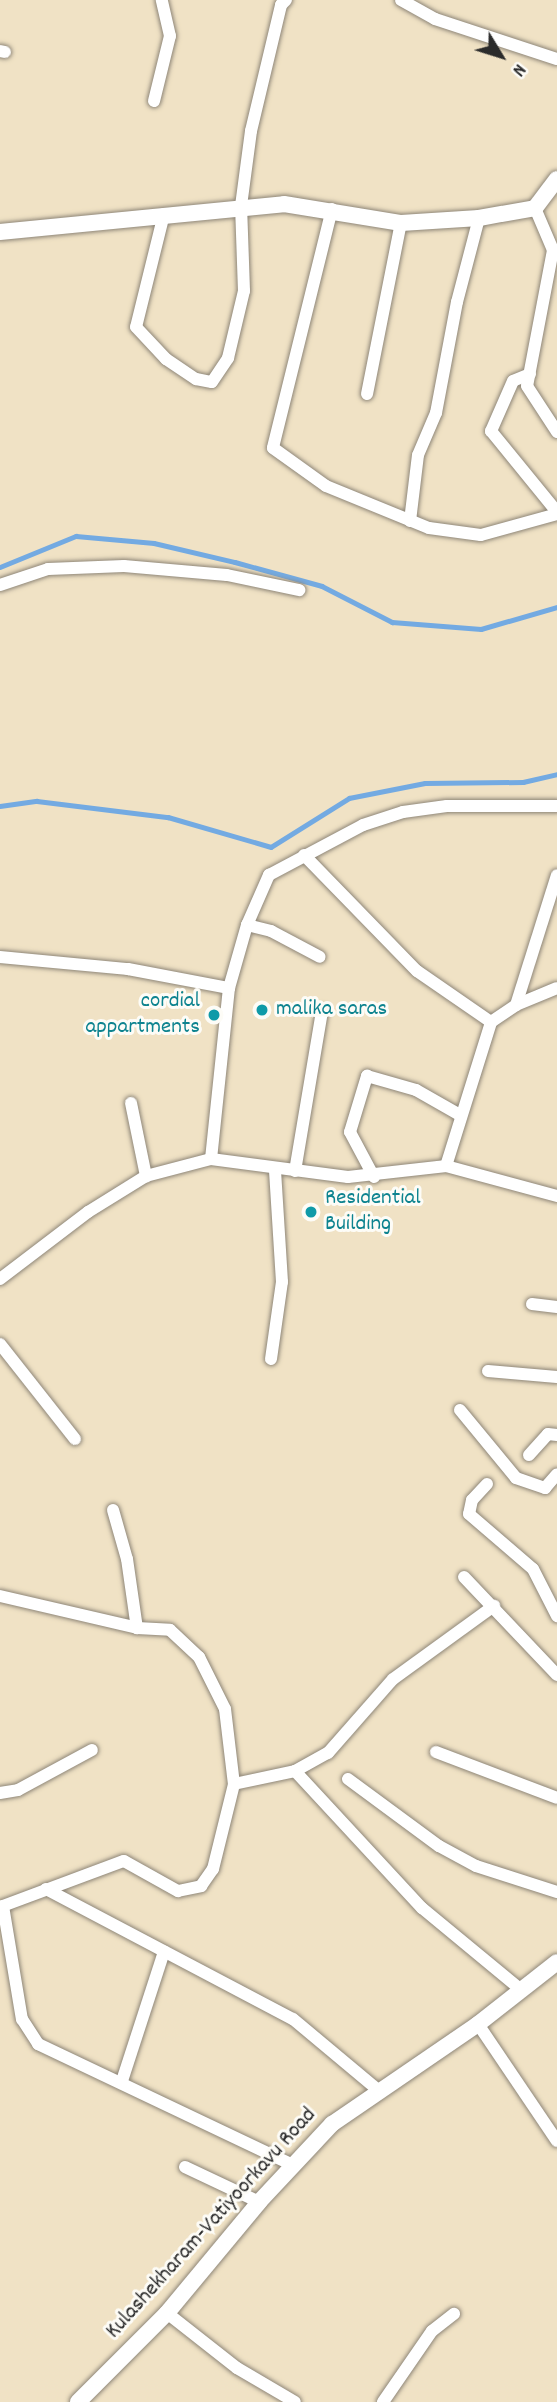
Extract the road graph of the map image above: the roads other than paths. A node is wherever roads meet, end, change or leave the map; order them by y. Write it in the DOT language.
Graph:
graph roads {
  1 [pos="162,0"];
  2 [pos="286,0"];
  3 [pos="401,0"];
  4 [pos="557,59"];
  5 [pos="154,101"];
  6 [pos="557,178"];
  7 [pos="241,206"];
  8 [pos="535,208"];
  9 [pos="332,209"];
  10 [pos="164,214"];
  11 [pos="480,218"];
  12 [pos="401,223"];
  13 [pos="0,232"];
  14 [pos="530,374"];
  15 [pos="367,394"];
  16 [pos="557,432"];
  17 [pos="557,513"];
  18 [pos="410,520"];
  19 [pos="0,585"];
  20 [pos="299,590"];
  21 [pos="557,806"];
  22 [pos="303,855"];
  23 [pos="557,875"];
  24 [pos="247,925"];
  25 [pos="0,957"];
  26 [pos="320,957"];
  27 [pos="229,988"];
  28 [pos="557,988"];
  29 [pos="516,1005"];
  30 [pos="321,1011"];
  31 [pos="491,1021"];
  32 [pos="131,1103"];
  33 [pos="460,1115"];
  34 [pos="211,1159"];
  35 [pos="446,1166"];
  36 [pos="275,1170"];
  37 [pos="295,1171"];
  38 [pos="146,1176"];
  39 [pos="374,1177"];
  40 [pos="557,1196"];
  41 [pos="0,1279"];
  42 [pos="532,1304"];
  43 [pos="557,1307"];
  44 [pos="0,1344"];
  45 [pos="271,1359"];
  46 [pos="488,1371"];
  47 [pos="557,1377"];
  48 [pos="460,1410"];
  49 [pos="557,1435"];
  50 [pos="75,1439"];
  51 [pos="528,1455"];
  52 [pos="557,1474"];
  53 [pos="487,1484"];
  54 [pos="113,1510"];
  55 [pos="464,1577"];
  56 [pos="0,1596"];
  57 [pos="494,1606"];
  58 [pos="557,1616"];
  59 [pos="137,1628"];
  60 [pos="557,1675"];
  61 [pos="92,1750"];
  62 [pos="436,1752"];
  63 [pos="296,1771"];
  64 [pos="348,1779"];
  65 [pos="234,1784"];
  66 [pos="0,1793"];
  67 [pos="557,1797"];
  68 [pos="46,1889"];
  69 [pos="557,1892"];
  70 [pos="2,1907"];
  71 [pos="164,1952"];
  72 [pos="556,1964"];
  73 [pos="521,1990"];
  74 [pos="478,2024"];
  75 [pos="122,2081"];
  76 [pos="379,2091"];
  77 [pos="557,2141"];
  78 [pos="293,2165"];
  79 [pos="185,2167"];
  80 [pos="259,2202"];
  81 [pos="167,2313"];
  82 [pos="454,2314"];
  83 [pos="78,2402"];
  84 [pos="295,2402"];
  85 [pos="383,2402"];
  1 -- 5 [label="street"];
  2 -- 7 [label="street"];
  3 -- 4 [label="street"];
  6 -- 8 [label="street"];
  7 -- 9 [label="street"];
  7 -- 10 [label="street"];
  7 -- 10 [label="street"];
  8 -- 11 [label="street"];
  8 -- 14 [label="street"];
  9 -- 12 [label="street"];
  9 -- 18 [label="street"];
  10 -- 13 [label="street"];
  11 -- 12 [label="street"];
  11 -- 18 [label="street"];
  12 -- 15 [label="street"];
  14 -- 16 [label="street"];
  14 -- 17 [label="street"];
  17 -- 18 [label="street"];
  19 -- 20 [label="street"];
  21 -- 22 [label="street"];
  22 -- 24 [label="street"];
  22 -- 31 [label="street"];
  23 -- 29 [label="street"];
  24 -- 26 [label="street"];
  24 -- 27 [label="street"];
  25 -- 27 [label="street"];
  27 -- 34 [label="street"];
  28 -- 29 [label="street"];
  29 -- 31 [label="street"];
  30 -- 37 [label="street"];
  31 -- 33 [label="street"];
  32 -- 38 [label="street"];
  33 -- 35 [label="street"];
  33 -- 39 [label="street"];
  34 -- 36 [label="street"];
  34 -- 38 [label="street"];
  35 -- 39 [label="street"];
  35 -- 40 [label="street"];
  36 -- 37 [label="street"];
  36 -- 45 [label="street"];
  37 -- 39 [label="street"];
  38 -- 41 [label="street"];
  42 -- 43 [label="street"];
  44 -- 50 [label="street"];
  46 -- 47 [label="street"];
  48 -- 52 [label="street"];
  49 -- 51 [label="street"];
  53 -- 58 [label="street"];
  54 -- 59 [label="street"];
  55 -- 57 [label="street"];
  56 -- 59 [label="street"];
  57 -- 60 [label="street"];
  57 -- 63 [label="street"];
  59 -- 65 [label="street"];
  61 -- 66 [label="street"];
  62 -- 67 [label="street"];
  63 -- 65 [label="street"];
  63 -- 73 [label="street"];
  64 -- 69 [label="street"];
  65 -- 68 [label="street"];
  68 -- 70 [label="street"];
  68 -- 71 [label="street"];
  70 -- 75 [label="street"];
  71 -- 75 [label="street"];
  71 -- 76 [label="street"];
  72 -- 73 [label="street, Kulashekharam-Vatiyoorkavu Road"];
  73 -- 74 [label="street, Kulashekharam-Vatiyoorkavu Road"];
  74 -- 76 [label="street, Kulashekharam-Vatiyoorkavu Road"];
  74 -- 77 [label="street"];
  75 -- 78 [label="street"];
  76 -- 78 [label="street, Kulashekharam-Vatiyoorkavu Road"];
  78 -- 80 [label="street, Kulashekharam-Vatiyoorkavu Road"];
  79 -- 80 [label="street"];
  80 -- 81 [label="street, Kulashekharam-Vatiyoorkavu Road"];
  81 -- 83 [label="street, Kulashekharam-Vatiyoorkavu Road"];
  81 -- 84 [label="street"];
  82 -- 85 [label="street"];
}
